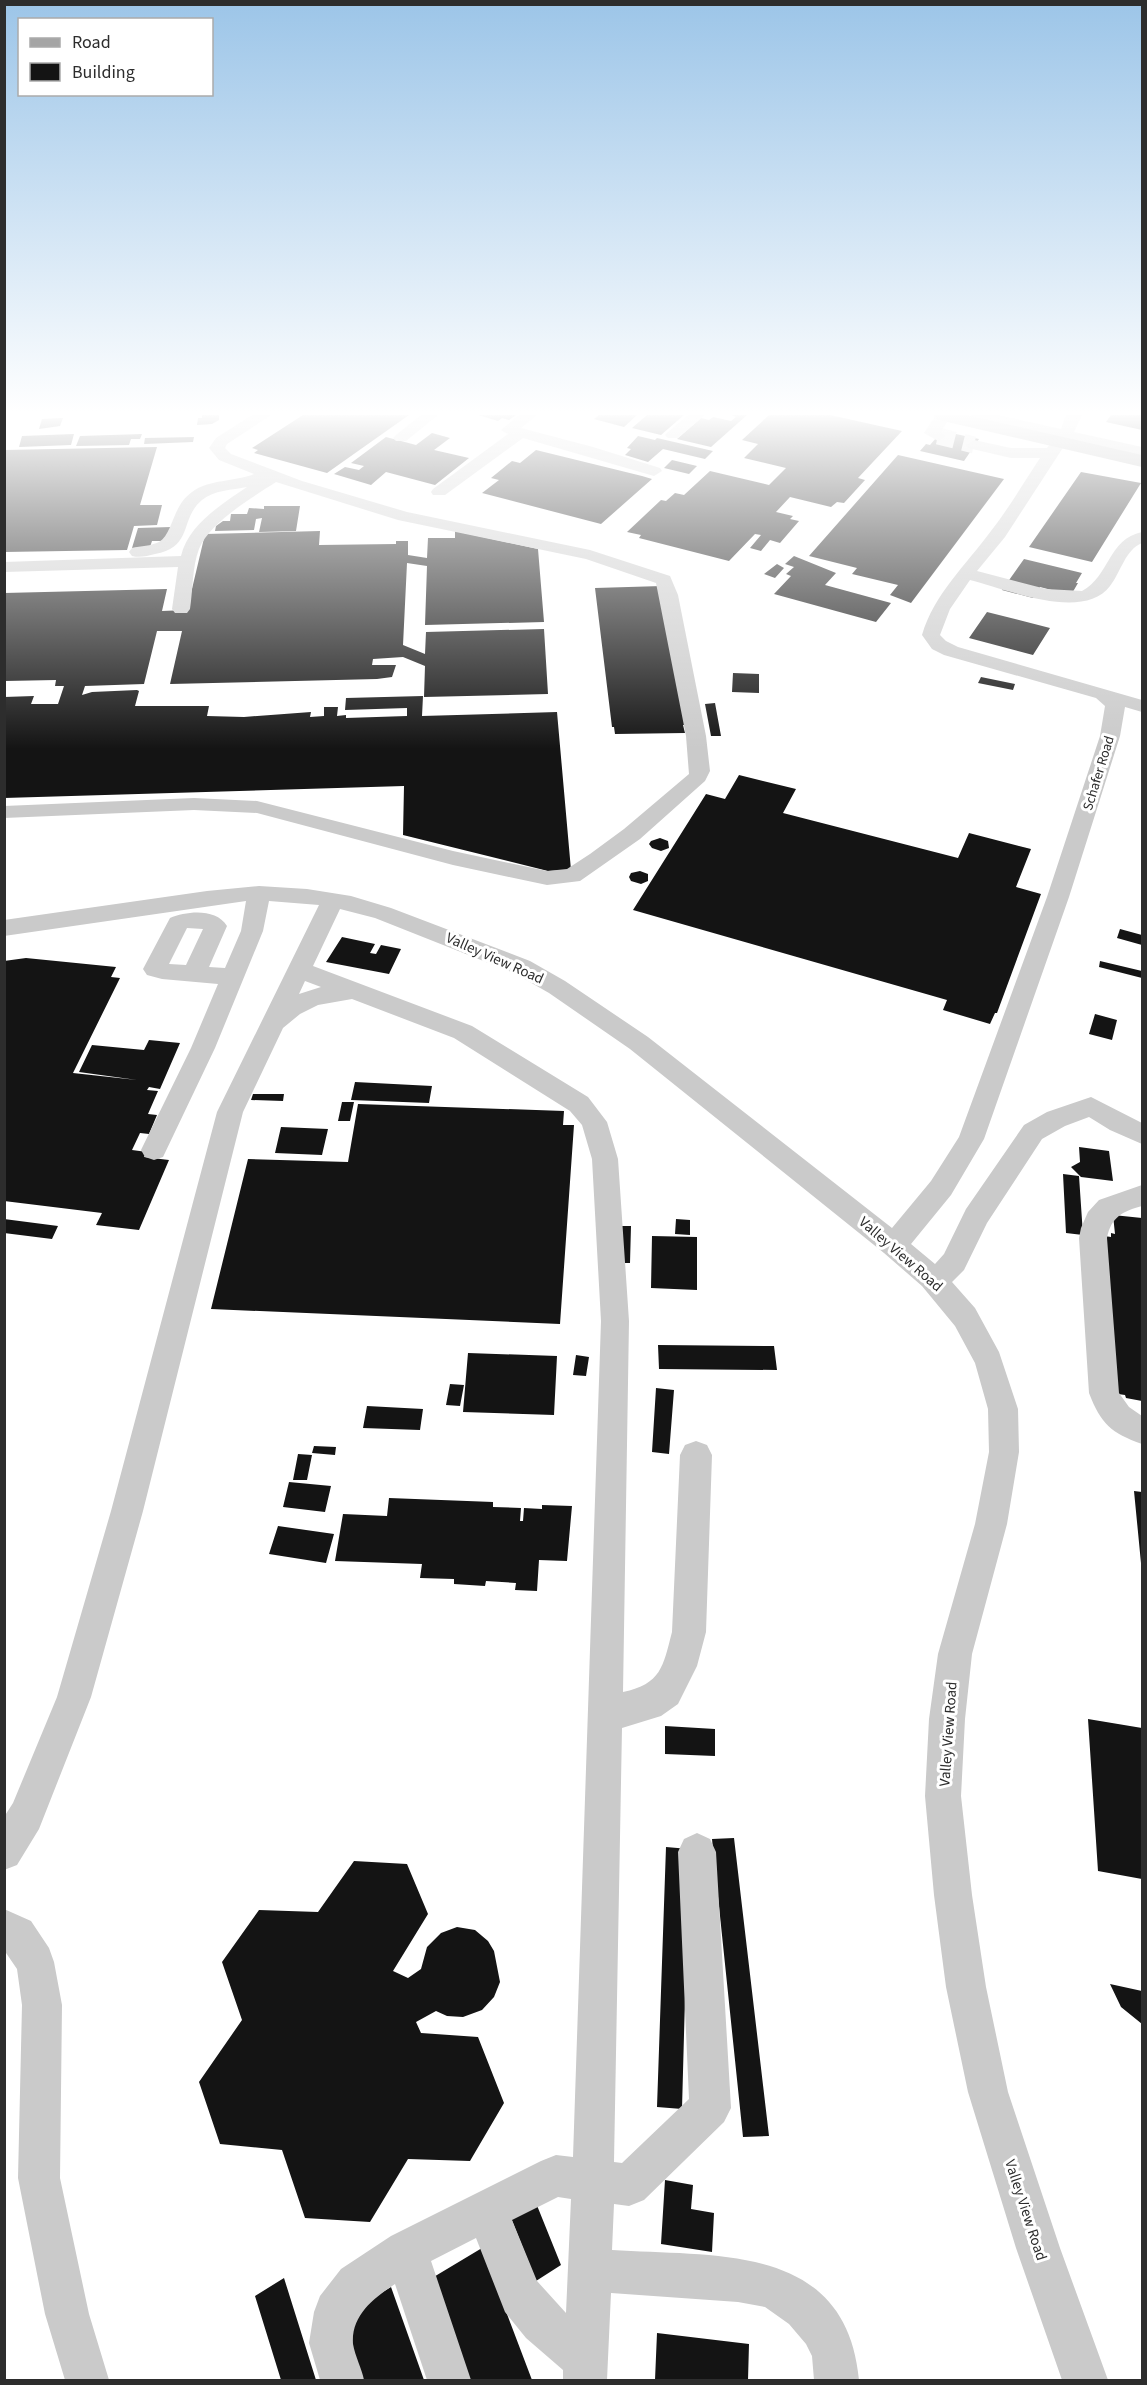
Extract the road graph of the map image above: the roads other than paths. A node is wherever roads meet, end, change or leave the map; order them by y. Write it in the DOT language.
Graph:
graph roads {
  1 [pos="179,526"];
  2 [pos="207,526"];
  3 [pos="453,526"];
  4 [pos="1003,526"];
  5 [pos="1143,537"];
  6 [pos="4,556"];
  7 [pos="188,561"];
  8 [pos="4,567"];
  9 [pos="968,574"];
  10 [pos="181,609"];
  11 [pos="1104,694"];
  12 [pos="1143,706"];
  13 [pos="4,812"];
  14 [pos="259,893"];
  15 [pos="333,900"];
  16 [pos="4,928"];
  17 [pos="299,970"];
  18 [pos="194,974"];
  19 [pos="232,977"];
  20 [pos="355,990"];
  21 [pos="271,1026"];
  22 [pos="1143,1134"];
  23 [pos="154,1150"];
  24 [pos="1143,1196"];
  25 [pos="894,1245"];
  26 [pos="932,1278"];
  27 [pos="1143,1430"];
  28 [pos="696,1455"];
  29 [pos="605,1714"];
  30 [pos="697,1851"];
  31 [pos="4,1852"];
  32 [pos="4,1928"];
  33 [pos="592,2181"];
  34 [pos="487,2211"];
  35 [pos="406,2251"];
  36 [pos="590,2270"];
  37 [pos="337,2362"];
  38 [pos="586,2370"];
  39 [pos="87,2380"];
  40 [pos="448,2380"];
  41 [pos="836,2380"];
  42 [pos="1085,2380"];
  1 -- 6 [label="street"];
  2 -- 7 [label="street"];
  3 -- 13 [label="street"];
  4 -- 9 [label="street"];
  5 -- 9 [label="street"];
  7 -- 8 [label="street"];
  7 -- 10 [label="street"];
  9 -- 11 [label="street"];
  11 -- 12 [label="street"];
  11 -- 25 [label="street, Schafer Road"];
  14 -- 15 [label="street, Valley View Road"];
  14 -- 16 [label="street, Valley View Road"];
  14 -- 19 [label="street"];
  15 -- 17 [label="street"];
  15 -- 25 [label="street, Valley View Road"];
  17 -- 20 [label="street"];
  17 -- 21 [label="street"];
  18 -- 19 [label="street"];
  19 -- 23 [label="street"];
  20 -- 21 [label="street"];
  20 -- 29 [label="street"];
  21 -- 31 [label="street"];
  22 -- 26 [label="street"];
  24 -- 27 [label="street"];
  25 -- 26 [label="street, Valley View Road"];
  26 -- 42 [label="street, Valley View Road"];
  28 -- 29 [label="street"];
  29 -- 33 [label="street"];
  30 -- 33 [label="street"];
  32 -- 39 [label="street"];
  33 -- 34 [label="street"];
  33 -- 36 [label="street"];
  34 -- 35 [label="street"];
  34 -- 38 [label="street"];
  35 -- 37 [label="street"];
  35 -- 40 [label="street"];
  36 -- 38 [label="street"];
  36 -- 41 [label="street"];
}
